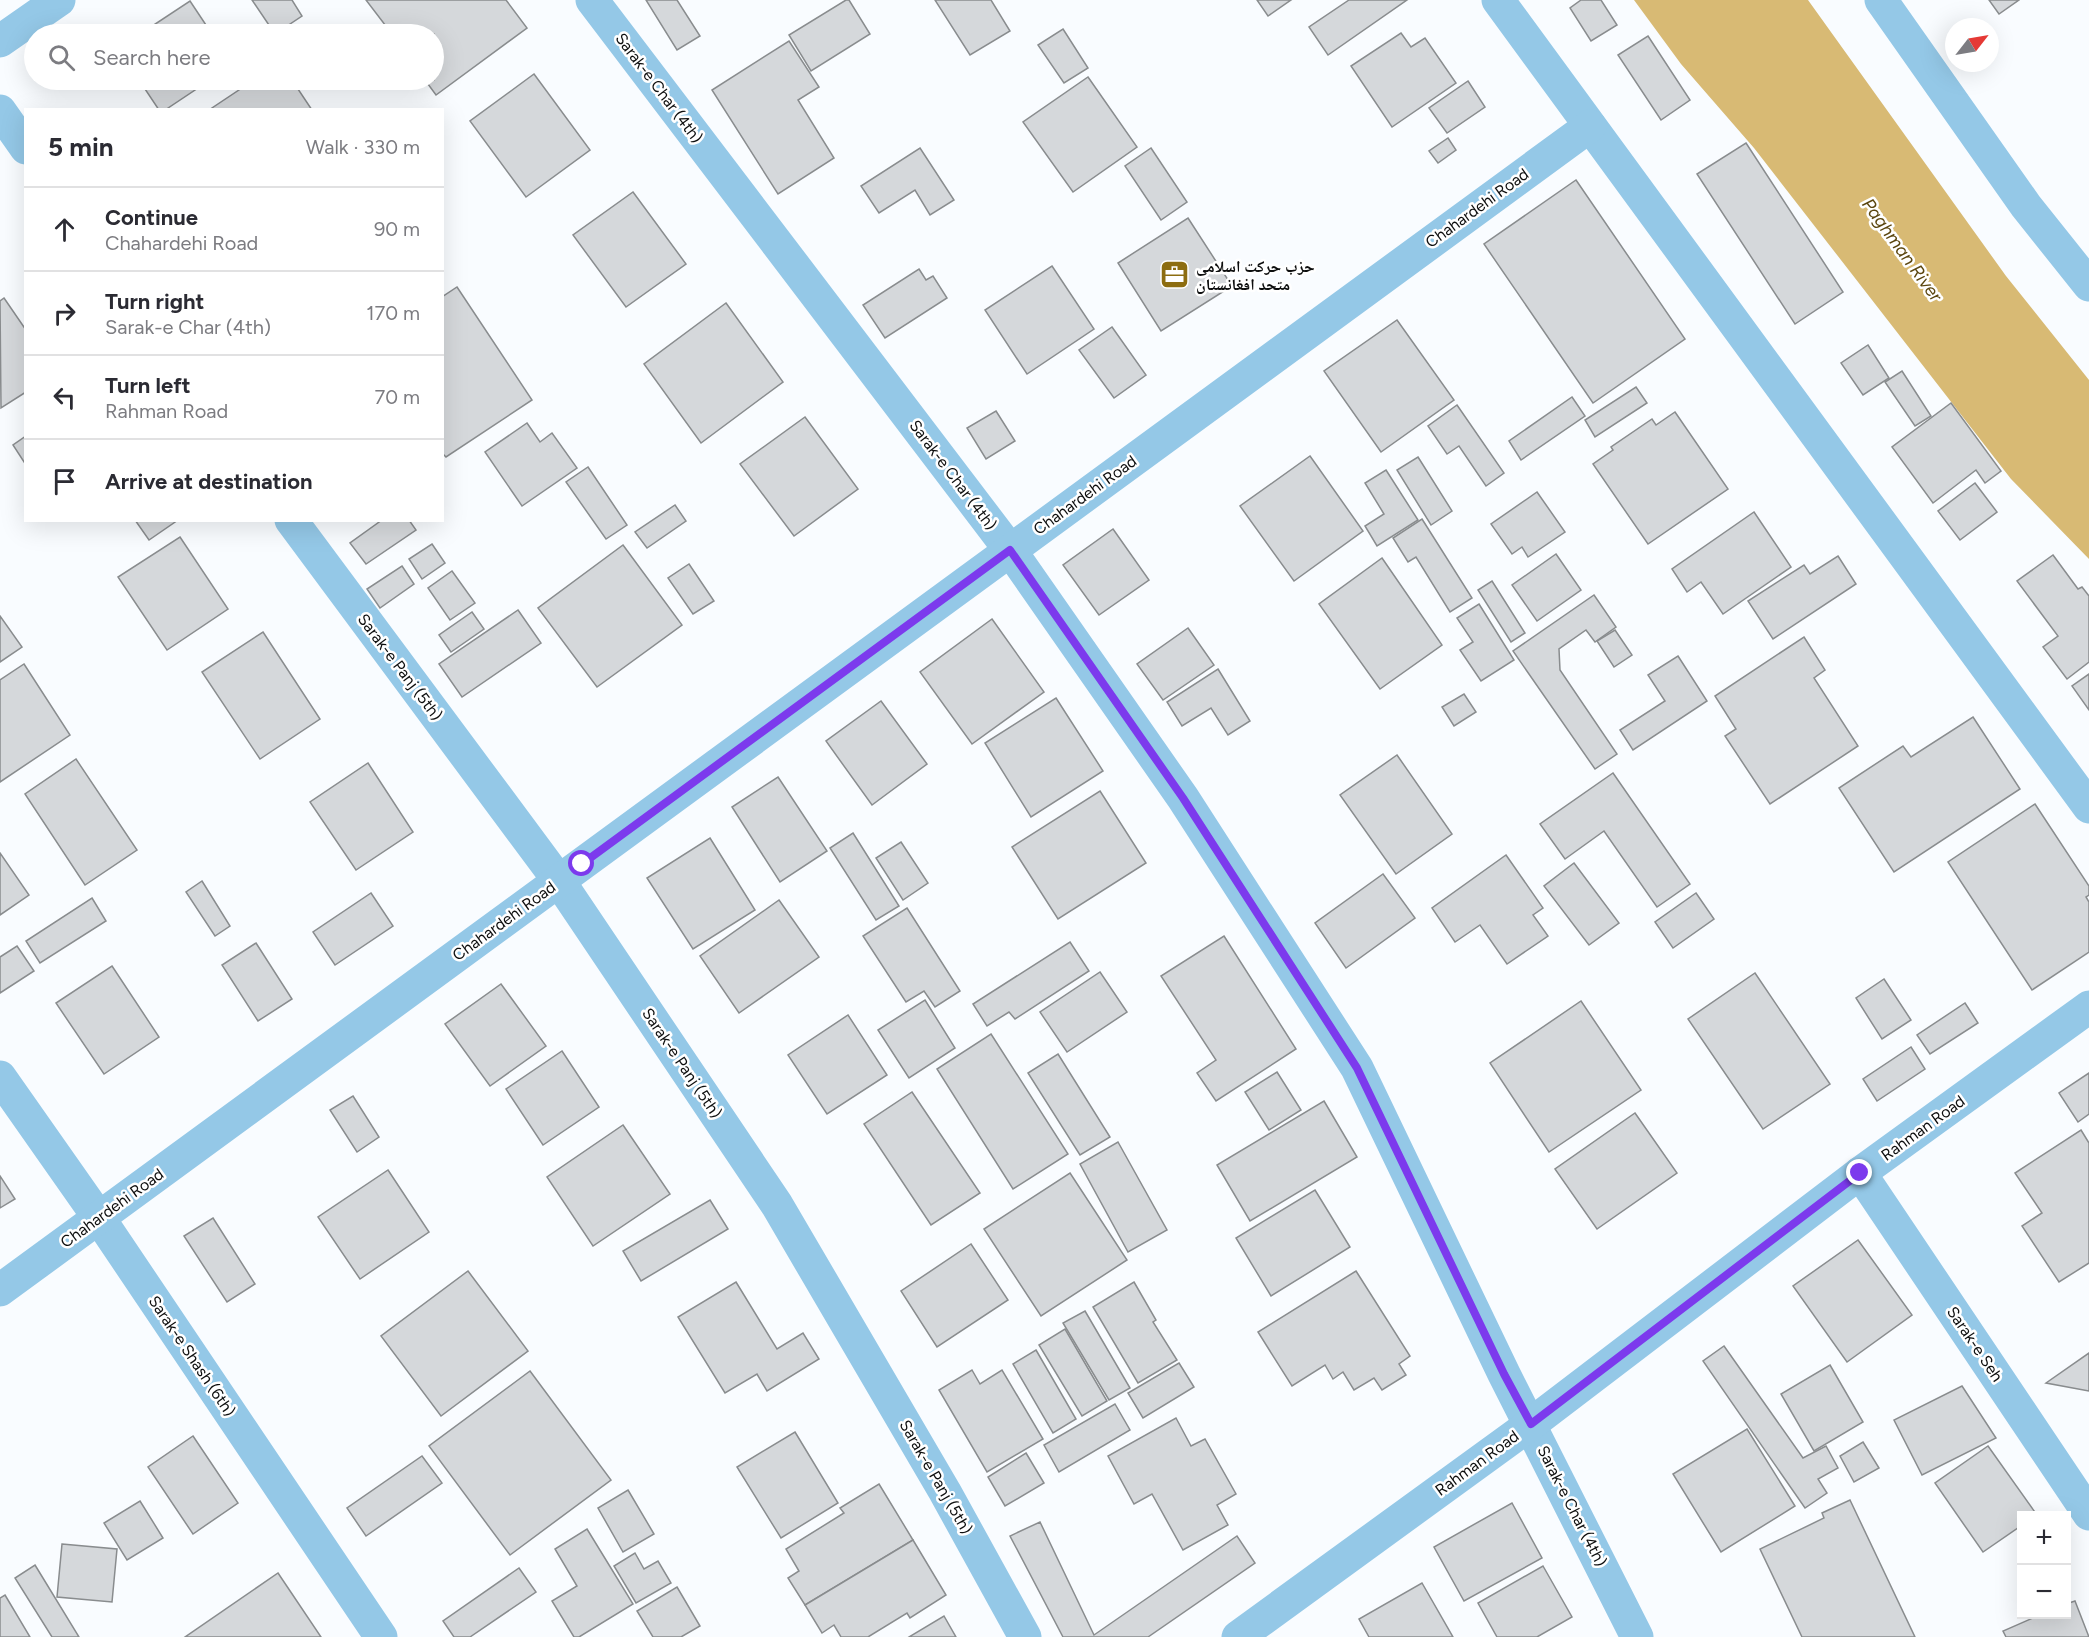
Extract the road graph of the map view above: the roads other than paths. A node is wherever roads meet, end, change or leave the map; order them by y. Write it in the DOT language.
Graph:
graph roads {
  1 [pos="59,0"];
  2 [pos="592,0"];
  3 [pos="1498,0"];
  4 [pos="1881,0"];
  5 [pos="24,24"];
  6 [pos="24,24"];
  7 [pos="0,41"];
  8 [pos="0,111"];
  9 [pos="1590,126"];
  10 [pos="24,145"];
  11 [pos="2089,285"];
  12 [pos="292,522"];
  13 [pos="1010,550"];
  14 [pos="2089,807"];
  15 [pos="559,881"];
  16 [pos="2089,1007"];
  17 [pos="0,1077"];
  18 [pos="1860,1173"];
  19 [pos="99,1218"];
  20 [pos="0,1290"];
  21 [pos="1531,1424"];
  22 [pos="2089,1514"];
  23 [pos="381,1637"];
  24 [pos="1025,1637"];
  25 [pos="1238,1637"];
  26 [pos="1637,1637"];
  1 -- 6 [label="street"];
  2 -- 13 [label="street, Sarak-e Char (4th)"];
  3 -- 9 [label="street"];
  4 -- 11 [label="street"];
  5 -- 7 [label="street"];
  8 -- 10 [label="street"];
  9 -- 13 [label="street, Chahardehi Road"];
  9 -- 14 [label="street"];
  12 -- 15 [label="street, Sarak-e Panj (5th)"];
  13 -- 15 [label="street, Chahardehi Road"];
  13 -- 21 [label="street, Sarak-e Char (4th)"];
  15 -- 19 [label="street, Chahardehi Road"];
  15 -- 24 [label="street, Sarak-e Panj (5th)"];
  16 -- 18 [label="street, Rahman Road"];
  17 -- 19 [label="street, Sarak-e Shash (6th)"];
  18 -- 21 [label="street, Rahman Road"];
  18 -- 22 [label="street, Sarak-e Seh"];
  19 -- 20 [label="street, Chahardehi Road"];
  19 -- 23 [label="street, Sarak-e Shash (6th)"];
  21 -- 25 [label="street, Rahman Road"];
  21 -- 26 [label="street, Sarak-e Char (4th)"];
}
